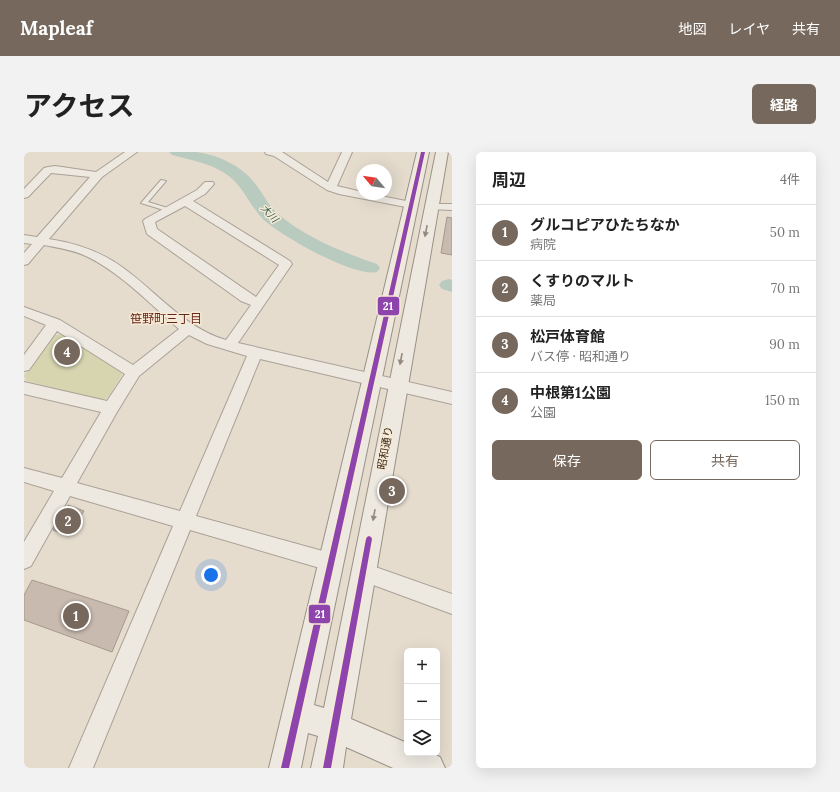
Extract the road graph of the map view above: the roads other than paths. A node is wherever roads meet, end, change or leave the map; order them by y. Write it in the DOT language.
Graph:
graph roads {
  1 [pos="132,152"];
  2 [pos="346,152"];
  3 [pos="422,152"];
  4 [pos="442,152"];
  5 [pos="275,153"];
  6 [pos="98,175"];
  7 [pos="163,181"];
  8 [pos="209,184"];
  9 [pos="331,188"];
  10 [pos="24,195"];
  11 [pos="185,201"];
  12 [pos="431,206"];
  13 [pos="169,210"];
  14 [pos="24,239"];
  15 [pos="40,241"];
  16 [pos="24,261"];
  17 [pos="258,303"];
  18 [pos="24,311"];
  19 [pos="55,323"];
  20 [pos="188,329"];
  21 [pos="229,346"];
  22 [pos="255,353"];
  23 [pos="24,366"];
  24 [pos="134,372"];
  25 [pos="371,379"];
  26 [pos="396,385"];
  27 [pos="24,388"];
  28 [pos="452,398"];
  29 [pos="111,408"];
  30 [pos="24,475"];
  31 [pos="67,486"];
  32 [pos="185,520"];
  33 [pos="24,560"];
  34 [pos="330,562"];
  35 [pos="364,572"];
  36 [pos="452,604"];
  37 [pos="297,714"];
  38 [pos="334,727"];
  39 [pos="81,768"];
  40 [pos="285,768"];
  41 [pos="327,768"];
  42 [pos="429,768"];
  1 -- 6 [label="street"];
  2 -- 9 [label="street"];
  3 -- 12 [label="street, 昭和通り"];
  4 -- 12 [label="street, 昭和通り"];
  5 -- 9 [label="street"];
  6 -- 10 [label="street"];
  6 -- 15 [label="street"];
  7 -- 13 [label="lane"];
  8 -- 11 [label="street"];
  9 -- 12 [label="street"];
  11 -- 13 [label="street"];
  11 -- 17 [label="street"];
  12 -- 25 [label="street, 昭和通り"];
  12 -- 26 [label="street, 昭和通り, one-way"];
  13 -- 17 [label="street"];
  14 -- 15 [label="street"];
  15 -- 16 [label="street"];
  15 -- 20 [label="street"];
  17 -- 21 [label="street"];
  18 -- 19 [label="street"];
  19 -- 23 [label="street"];
  19 -- 24 [label="street"];
  20 -- 21 [label="street"];
  20 -- 24 [label="street"];
  21 -- 22 [label="street"];
  22 -- 25 [label="street"];
  22 -- 32 [label="street"];
  24 -- 29 [label="street"];
  25 -- 26 [label="street"];
  25 -- 34 [label="street, 昭和通り"];
  26 -- 28 [label="street"];
  26 -- 35 [label="street, 昭和通り, one-way"];
  27 -- 29 [label="street"];
  29 -- 31 [label="street"];
  30 -- 31 [label="street"];
  31 -- 32 [label="street"];
  31 -- 33 [label="street"];
  32 -- 34 [label="street"];
  32 -- 39 [label="street"];
  34 -- 37 [label="street, 昭和通り"];
  35 -- 36 [label="street"];
  35 -- 38 [label="street, 昭和通り"];
  37 -- 38 [label="street"];
  37 -- 40 [label="street, 昭和通り"];
  38 -- 41 [label="street, 昭和通り"];
  38 -- 42 [label="street"];
}
